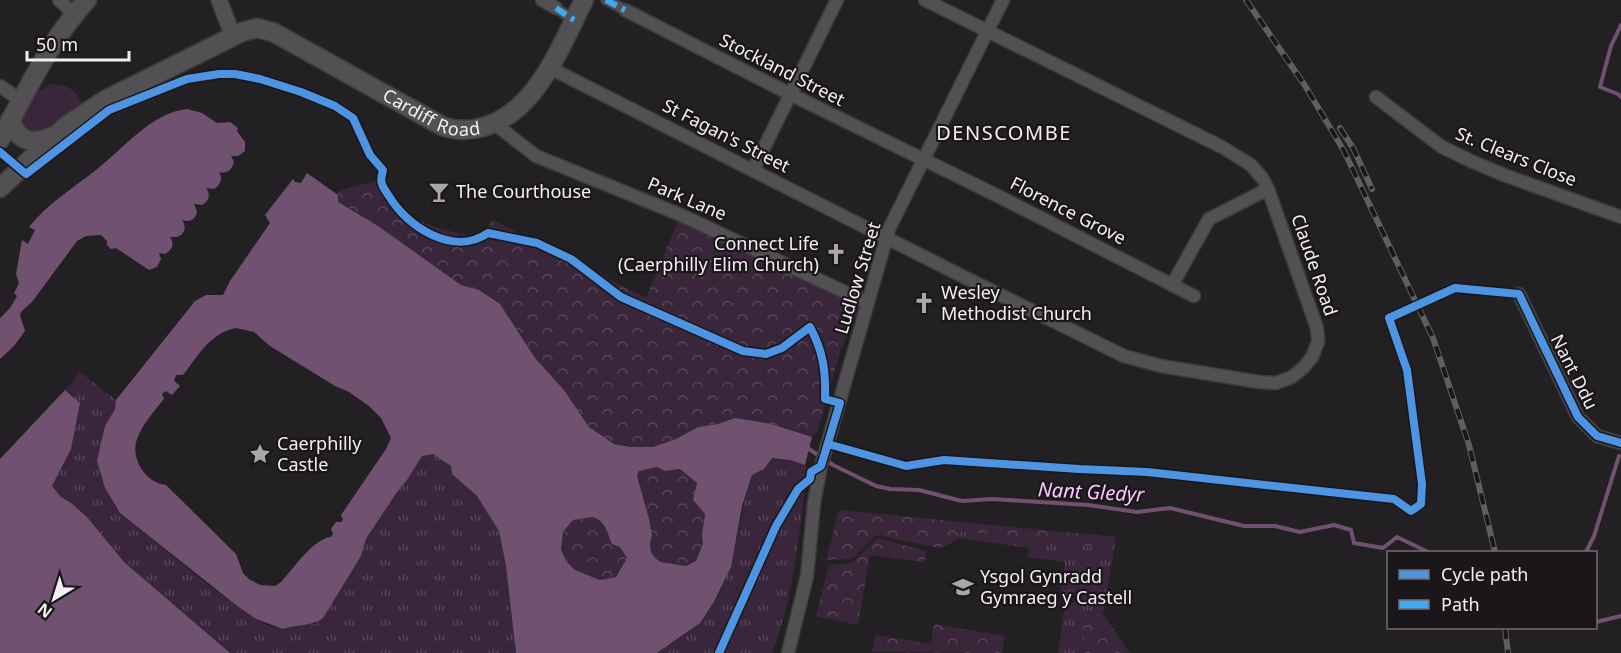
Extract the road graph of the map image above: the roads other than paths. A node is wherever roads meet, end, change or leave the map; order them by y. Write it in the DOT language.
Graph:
graph roads {
  1 [pos="59,0"];
  2 [pos="87,0"];
  3 [pos="219,0"];
  4 [pos="542,0"];
  5 [pos="584,0"];
  6 [pos="606,0"];
  7 [pos="837,0"];
  8 [pos="925,0"];
  9 [pos="1004,0"];
  10 [pos="556,8"];
  11 [pos="625,10"];
  12 [pos="74,14"];
  13 [pos="574,20"];
  14 [pos="988,31"];
  15 [pos="233,36"];
  16 [pos="550,68"];
  17 [pos="1,87"];
  18 [pos="790,94"];
  19 [pos="1376,97"];
  20 [pos="20,100"];
  21 [pos="10,120"];
  22 [pos="495,124"];
  23 [pos="56,135"];
  24 [pos="0,140"];
  25 [pos="924,160"];
  26 [pos="753,170"];
  27 [pos="0,188"];
  28 [pos="1268,189"];
  29 [pos="1621,217"];
  30 [pos="886,238"];
  31 [pos="1172,285"];
  32 [pos="1519,294"];
  33 [pos="1194,296"];
  34 [pos="868,303"];
  35 [pos="1621,442"];
  36 [pos="788,653"];
  1 -- 12 [label="street"];
  2 -- 12 [label="main road"];
  3 -- 15 [label="street"];
  4 -- 10 [label="street"];
  5 -- 13 [label="main road, Cardiff Road"];
  6 -- 11 [label="street"];
  7 -- 18 [label="street"];
  8 -- 14 [label="street, Claude Road"];
  9 -- 14 [label="street, Ludlow Street"];
  10 -- 13 [label="street"];
  11 -- 18 [label="street, Stockland Street"];
  12 -- 20 [label="main road"];
  13 -- 16 [label="main road, Cardiff Road"];
  14 -- 25 [label="street, Ludlow Street"];
  14 -- 28 [label="street, Claude Road"];
  15 -- 22 [label="main road, Cardiff Road"];
  15 -- 23 [label="main road, Cardiff Road"];
  16 -- 22 [label="main road, Cardiff Road"];
  16 -- 26 [label="street, St Fagan's Street"];
  17 -- 20 [label="street"];
  18 -- 25 [label="street, Stockland Street"];
  18 -- 26 [label="street"];
  19 -- 29 [label="street, St. Clears Close"];
  20 -- 21 [label="main road"];
  21 -- 23 [label="main road"];
  21 -- 24 [label="main road"];
  22 -- 34 [label="street, Park Lane"];
  23 -- 27 [label="main road, Cardiff Road"];
  25 -- 30 [label="street, Ludlow Street"];
  25 -- 31 [label="street, Florence Grove"];
  26 -- 30 [label="street, St Fagan's Street"];
  28 -- 30 [label="street, Claude Road"];
  28 -- 31 [label="street"];
  30 -- 34 [label="street, Ludlow Street"];
  31 -- 33 [label="street, Florence Grove"];
  32 -- 35 [label="street, Nant Ddu"];
  34 -- 36 [label="street, Ludlow Street"];
}
